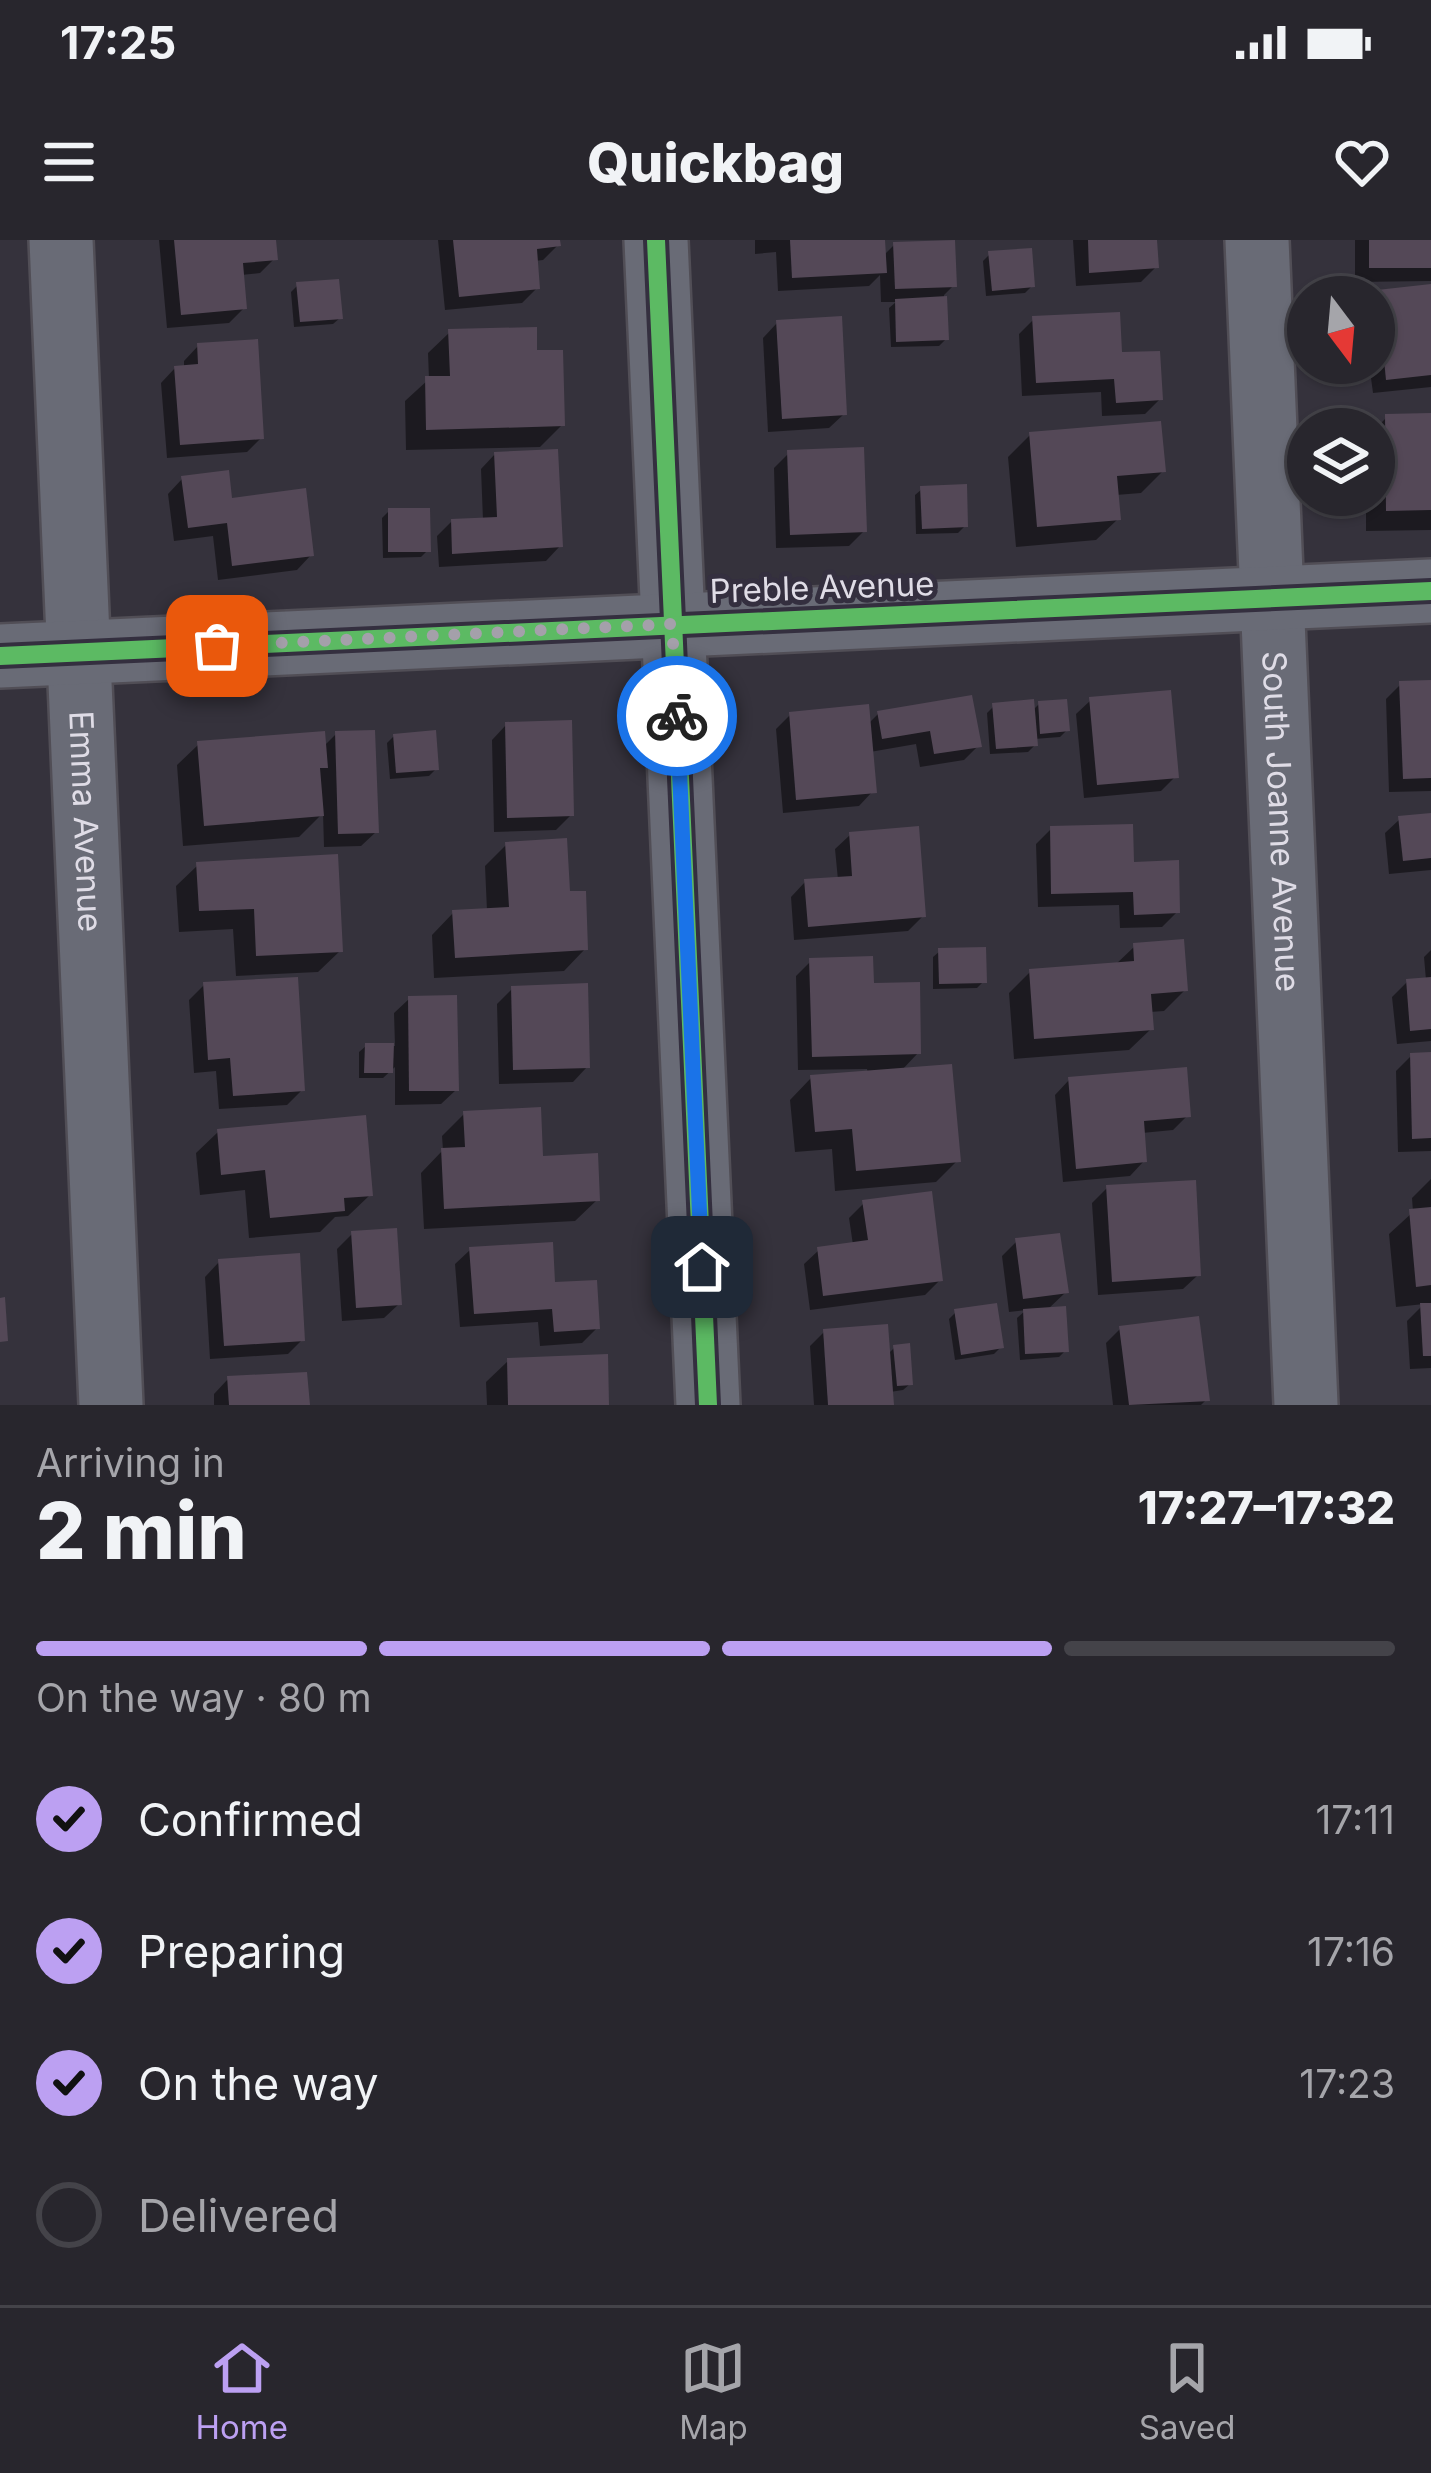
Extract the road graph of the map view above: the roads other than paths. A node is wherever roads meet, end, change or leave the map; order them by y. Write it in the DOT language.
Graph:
graph roads {
  1 [pos="61,240"];
  2 [pos="656,240"];
  3 [pos="1257,240"];
  4 [pos="1431,591"];
  5 [pos="1273,598"];
  6 [pos="672,624"];
  7 [pos="80,652"];
  8 [pos="0,656"];
  9 [pos="111,1405"];
  10 [pos="708,1405"];
  11 [pos="1306,1405"];
  1 -- 7 [label="street, Emma Avenue"];
  2 -- 6 [label="street"];
  3 -- 5 [label="street, South Joanne Avenue"];
  4 -- 5 [label="street, Preble Avenue"];
  5 -- 6 [label="street, Preble Avenue"];
  5 -- 11 [label="street, South Joanne Avenue"];
  6 -- 7 [label="street, Preble Avenue"];
  6 -- 10 [label="street"];
  7 -- 8 [label="street, Preble Avenue"];
  7 -- 9 [label="street, Emma Avenue"];
}
